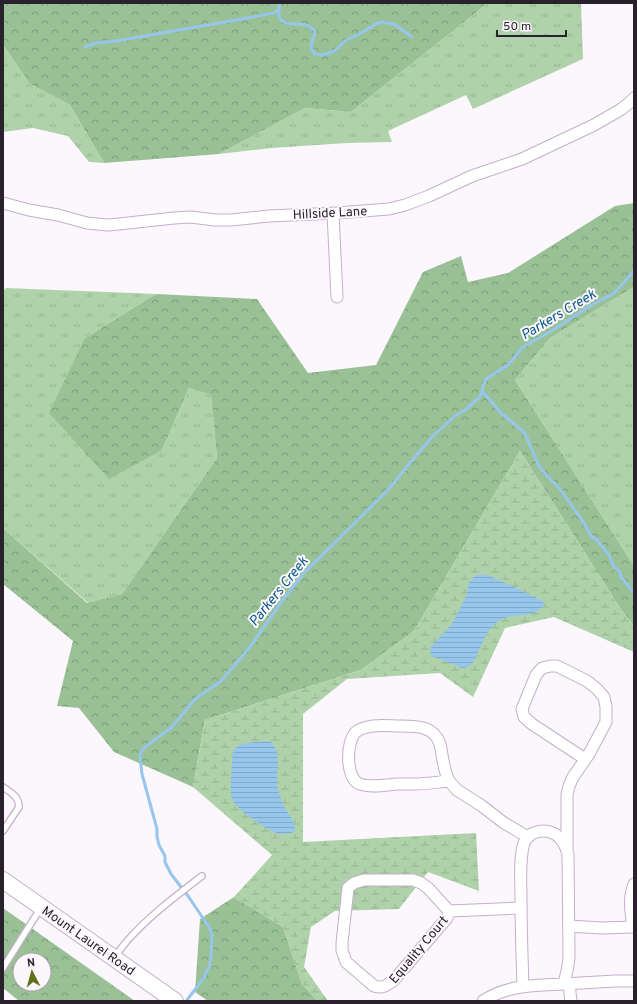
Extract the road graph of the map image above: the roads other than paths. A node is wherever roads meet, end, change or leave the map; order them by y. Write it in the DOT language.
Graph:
graph roads {
  1 [pos="634,98"];
  2 [pos="3,203"];
  3 [pos="333,213"];
  4 [pos="337,297"];
  5 [pos="586,759"];
  6 [pos="449,781"];
  7 [pos="3,788"];
  8 [pos="3,831"];
  9 [pos="528,837"];
  10 [pos="567,850"];
  11 [pos="202,876"];
  12 [pos="3,880"];
  13 [pos="634,884"];
  14 [pos="42,907"];
  15 [pos="521,908"];
  16 [pos="449,911"];
  17 [pos="570,926"];
  18 [pos="634,927"];
  19 [pos="114,958"];
  20 [pos="3,968"];
  21 [pos="634,981"];
  22 [pos="566,984"];
  23 [pos="522,986"];
  24 [pos="175,1001"];
  25 [pos="483,1001"];
  26 [pos="570,1001"];
  1 -- 3 [label="street, Hillside Lane"];
  2 -- 3 [label="street, Hillside Lane"];
  3 -- 4 [label="street"];
  5 -- 5 [label="street"];
  5 -- 10 [label="street"];
  6 -- 6 [label="street"];
  6 -- 9 [label="street"];
  7 -- 8 [label="lane"];
  9 -- 10 [label="street"];
  9 -- 15 [label="street"];
  10 -- 17 [label="street"];
  11 -- 19 [label="lane"];
  12 -- 14 [label="main road, Mount Laurel Road"];
  13 -- 18 [label="street"];
  14 -- 19 [label="main road, Mount Laurel Road"];
  14 -- 20 [label="lane"];
  15 -- 16 [label="street, Equality Court"];
  15 -- 23 [label="street"];
  16 -- 16 [label="street, Equality Court"];
  17 -- 18 [label="street"];
  17 -- 22 [label="street"];
  19 -- 24 [label="main road, Mount Laurel Road"];
  21 -- 22 [label="street"];
  22 -- 23 [label="street"];
  22 -- 26 [label="street"];
  23 -- 25 [label="street"];
}
